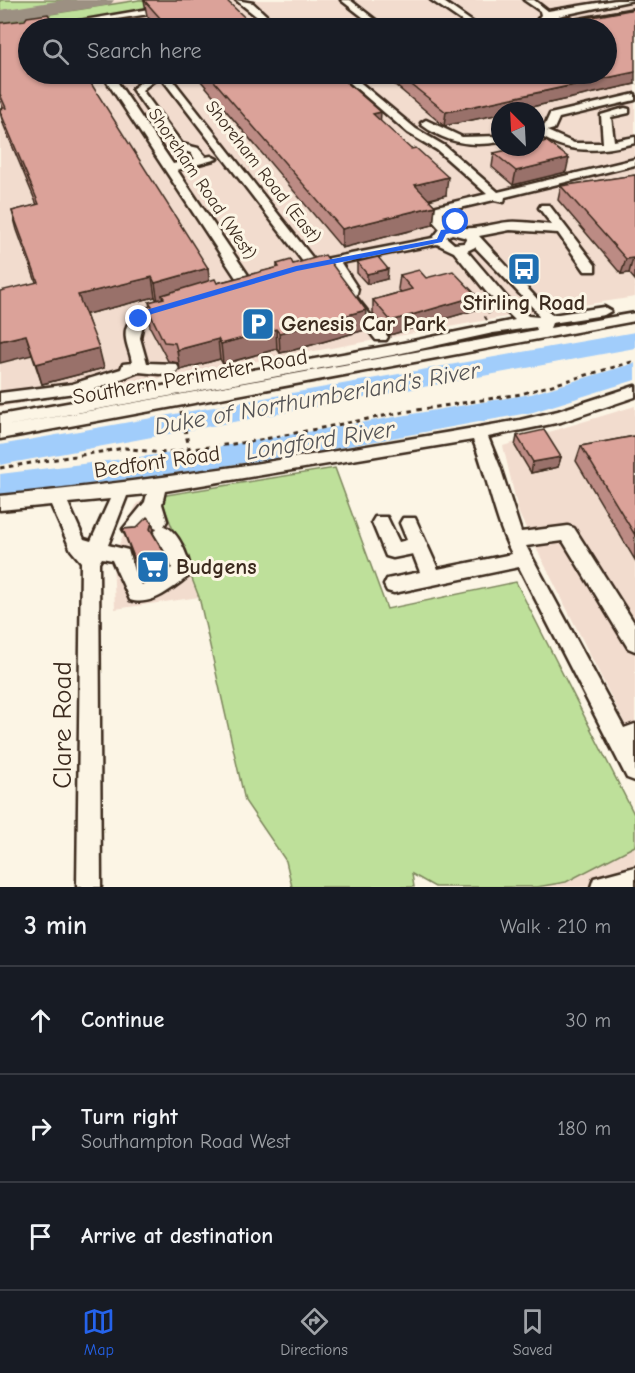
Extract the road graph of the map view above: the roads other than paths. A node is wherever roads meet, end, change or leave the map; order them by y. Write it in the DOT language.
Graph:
graph roads {
  1 [pos="258,0"];
  2 [pos="345,0"];
  3 [pos="435,0"];
  4 [pos="528,0"];
  5 [pos="546,0"];
  6 [pos="582,0"];
  7 [pos="630,0"];
  8 [pos="243,1"];
  9 [pos="180,7"];
  10 [pos="558,9"];
  11 [pos="635,12"];
  12 [pos="544,15"];
  13 [pos="108,18"];
  14 [pos="264,18"];
  15 [pos="369,18"];
  16 [pos="462,18"];
  17 [pos="542,18"];
  18 [pos="554,18"];
  19 [pos="604,18"];
  20 [pos="113,84"];
  21 [pos="143,84"];
  22 [pos="171,84"];
  23 [pos="357,84"];
  24 [pos="635,97"];
  25 [pos="635,108"];
  26 [pos="635,120"];
  27 [pos="607,121"];
  28 [pos="426,123"];
  29 [pos="545,128"];
  30 [pos="545,136"];
  31 [pos="635,140"];
  32 [pos="491,141"];
  33 [pos="609,146"];
  34 [pos="635,149"];
  35 [pos="227,156"];
  36 [pos="203,161"];
  37 [pos="635,162"];
  38 [pos="635,167"];
  39 [pos="170,168"];
  40 [pos="596,172"];
  41 [pos="624,179"];
  42 [pos="517,190"];
  43 [pos="533,192"];
  44 [pos="500,198"];
  45 [pos="545,208"];
  46 [pos="515,229"];
  47 [pos="563,230"];
  48 [pos="458,235"];
  49 [pos="458,248"];
  50 [pos="333,261"];
  51 [pos="312,265"];
  52 [pos="296,268"];
  53 [pos="590,268"];
  54 [pos="248,284"];
  55 [pos="635,306"];
  56 [pos="510,307"];
  57 [pos="183,308"];
  58 [pos="635,317"];
  59 [pos="525,322"];
  60 [pos="541,323"];
  61 [pos="489,328"];
  62 [pos="381,337"];
  63 [pos="139,366"];
  64 [pos="171,368"];
  65 [pos="635,391"];
  66 [pos="0,399"];
  67 [pos="0,421"];
  68 [pos="478,433"];
  69 [pos="0,434"];
  70 [pos="157,486"];
  71 [pos="119,491"];
  72 [pos="57,497"];
  73 [pos="0,503"];
  74 [pos="381,522"];
  75 [pos="409,523"];
  76 [pos="514,540"];
  77 [pos="418,545"];
  78 [pos="88,552"];
  79 [pos="523,559"];
  80 [pos="432,578"];
  81 [pos="393,585"];
  82 [pos="635,642"];
  83 [pos="627,737"];
  84 [pos="635,770"];
  85 [pos="635,879"];
  86 [pos="89,887"];
  87 [pos="603,887"];
  1 -- 8 [label="street"];
  2 -- 15 [label="street"];
  3 -- 16 [label="street"];
  4 -- 12 [label="street"];
  5 -- 10 [label="street"];
  6 -- 10 [label="street"];
  7 -- 12 [label="street"];
  8 -- 14 [label="street"];
  9 -- 13 [label="street"];
  10 -- 12 [label="street"];
  11 -- 19 [label="street"];
  12 -- 17 [label="street"];
  12 -- 18 [label="street"];
  20 -- 39 [label="street, Shoreham Road (West)"];
  21 -- 36 [label="street"];
  22 -- 35 [label="street, Shoreham Road (East)"];
  23 -- 44 [label="street"];
  24 -- 29 [label="street"];
  25 -- 27 [label="street"];
  26 -- 27 [label="street"];
  27 -- 33 [label="street"];
  28 -- 32 [label="street"];
  30 -- 33 [label="street"];
  31 -- 33 [label="street"];
  34 -- 40 [label="street"];
  35 -- 36 [label="street"];
  35 -- 51 [label="street, Shoreham Road (East)"];
  36 -- 39 [label="street"];
  37 -- 40 [label="street"];
  38 -- 40 [label="street"];
  39 -- 54 [label="street, Shoreham Road (West)"];
  40 -- 41 [label="street"];
  40 -- 42 [label="street"];
  40 -- 43 [label="street"];
  42 -- 43 [label="street"];
  42 -- 44 [label="street"];
  43 -- 44 [label="street"];
  44 -- 48 [label="street"];
  44 -- 48 [label="street"];
  45 -- 47 [label="street"];
  46 -- 47 [label="street"];
  46 -- 47 [label="street"];
  46 -- 48 [label="street"];
  47 -- 53 [label="street"];
  48 -- 49 [label="street"];
  48 -- 49 [label="street"];
  48 -- 50 [label="street"];
  48 -- 60 [label="street"];
  49 -- 56 [label="street"];
  50 -- 51 [label="street"];
  50 -- 62 [label="street"];
  51 -- 52 [label="street"];
  55 -- 60 [label="street, Southern Perimeter Road"];
  56 -- 59 [label="street"];
  56 -- 61 [label="street"];
  57 -- 63 [label="street"];
  58 -- 60 [label="street, Southern Perimeter Road"];
  59 -- 60 [label="street"];
  59 -- 61 [label="street, Southern Perimeter Road"];
  60 -- 69 [label="street, Southern Perimeter Road"];
  61 -- 67 [label="street, Southern Perimeter Road"];
  63 -- 64 [label="street"];
  63 -- 66 [label="street"];
  65 -- 68 [label="street, Bedfont Road"];
  68 -- 70 [label="street, Bedfont Road"];
  68 -- 76 [label="street"];
  70 -- 71 [label="street, Bedfont Road"];
  70 -- 78 [label="street"];
  71 -- 72 [label="street, Bedfont Road"];
  71 -- 78 [label="street, Clare Road"];
  72 -- 73 [label="street, Bedfont Road"];
  72 -- 78 [label="street, Clare Road"];
  74 -- 77 [label="street"];
  75 -- 77 [label="street"];
  76 -- 79 [label="street"];
  76 -- 82 [label="street"];
  77 -- 80 [label="street"];
  78 -- 86 [label="street, Clare Road"];
  79 -- 80 [label="street"];
  79 -- 83 [label="street"];
  80 -- 81 [label="street"];
  83 -- 84 [label="street"];
  85 -- 87 [label="street"];
}
